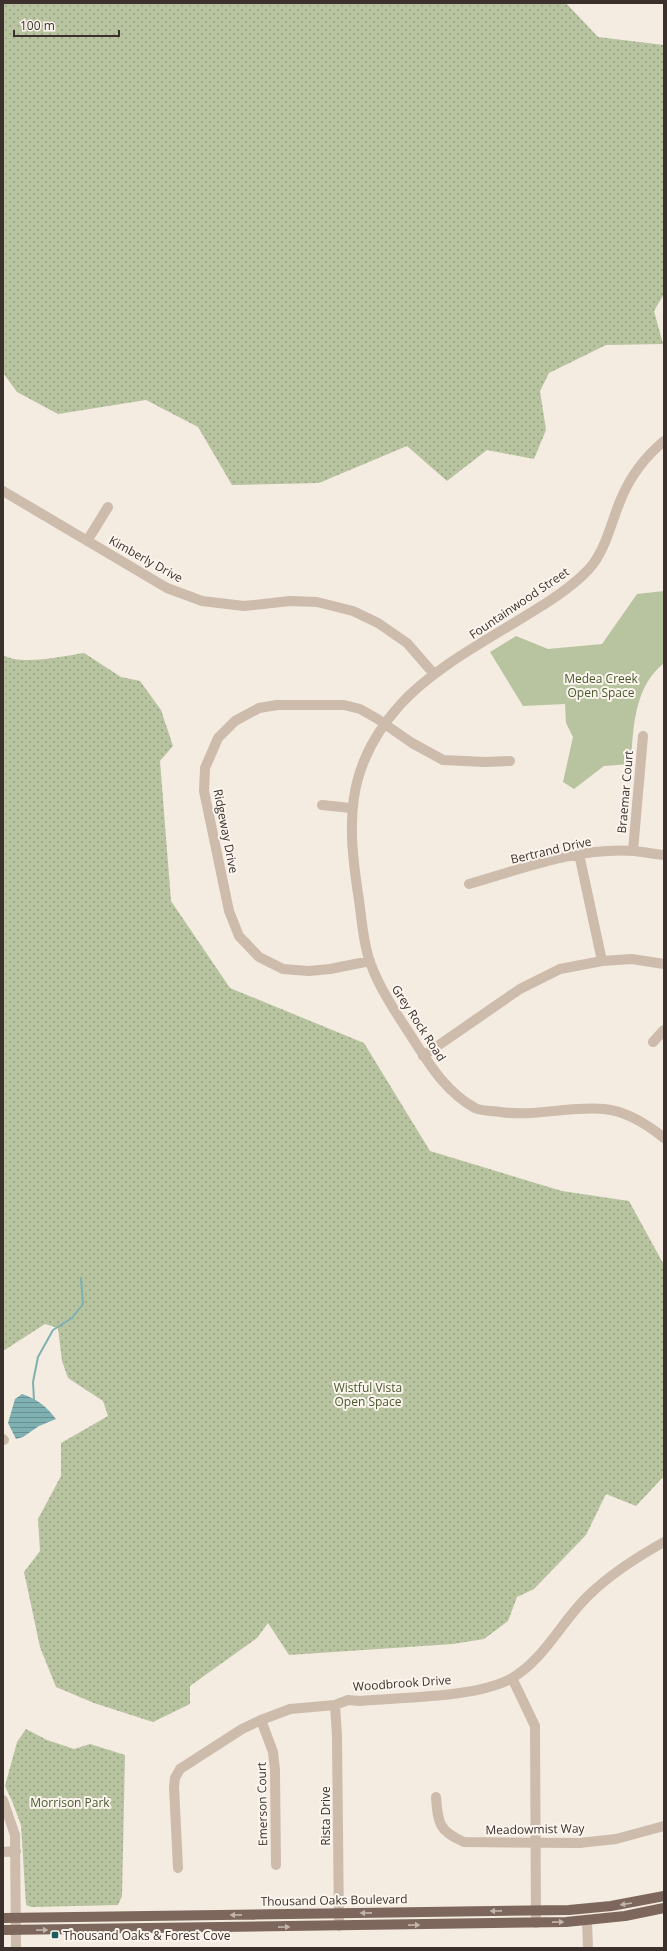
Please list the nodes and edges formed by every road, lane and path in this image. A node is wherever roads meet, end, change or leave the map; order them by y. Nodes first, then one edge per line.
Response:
1 (664, 441) edge
2 (3, 491) edge
3 (108, 507) dead end
4 (87, 541) junction
5 (434, 674) junction
6 (384, 723) junction
7 (643, 736) dead end
8 (510, 761) dead end
9 (322, 805) dead end
10 (351, 808) junction
11 (633, 851) junction
12 (579, 854) junction
13 (664, 855) edge
14 (469, 884) dead end
15 (370, 961) junction
16 (602, 961) junction
17 (664, 964) edge
18 (664, 1030) edge
19 (653, 1042) dead end
20 (423, 1056) junction
21 (664, 1138) edge
22 (664, 1542) edge
23 (512, 1678) junction
24 (335, 1705) junction
25 (261, 1720) junction
26 (436, 1796) dead end
27 (3, 1800) edge
28 (664, 1826) edge
29 (536, 1843) junction
30 (16, 1851) junction
31 (3, 1852) edge
32 (276, 1865) dead end
33 (178, 1868) dead end
34 (664, 1896) edge
35 (664, 1908) edge
36 (536, 1910) junction
37 (339, 1913) junction
38 (3, 1918) edge
39 (16, 1918) junction
40 (587, 1921) junction
41 (536, 1923) junction
42 (339, 1926) junction
43 (3, 1930) edge
44 (16, 1930) junction
45 (16, 1948) edge
46 (588, 1948) edge

1 - 5 street, Fountainwood Street
2 - 4 street, Kimberly Drive
3 - 4 street
4 - 5 street, Kimberly Drive
5 - 6 street, Fountainwood Street
6 - 8 street, Ridgeway Drive
6 - 10 street, Grey Rock Road
6 - 15 street, Ridgeway Drive
7 - 11 street, Braemar Court
9 - 10 street
10 - 15 street, Grey Rock Road
11 - 12 street, Bertrand Drive
11 - 13 street, Bertrand Drive
12 - 14 street, Bertrand Drive
12 - 16 street
15 - 20 street, Grey Rock Road
16 - 17 street
16 - 20 street
18 - 19 street
20 - 21 street, Grey Rock Road
22 - 23 street, Woodbrook Drive
23 - 24 street, Woodbrook Drive
23 - 29 street
24 - 25 street, Woodbrook Drive
24 - 37 street, Rista Drive
25 - 32 street, Emerson Court
25 - 33 street, Woodbrook Drive
26 - 29 street, Meadowmist Way
27 - 30 street
28 - 29 street, Meadowmist Way
29 - 36 street
30 - 31 street
30 - 39 street
34 -> 36 main road, Thousand Oaks Boulevard
35 - 40 main road
36 -> 37 main road, Thousand Oaks Boulevard
36 - 41 street
37 -> 39 main road, Thousand Oaks Boulevard
37 - 42 street, Rista Drive
38 - 39 main road, Thousand Oaks Boulevard
39 - 44 street
41 -> 40 main road
40 - 46 street
42 -> 41 main road
44 -> 42 main road
43 - 44 main road
44 - 45 street

